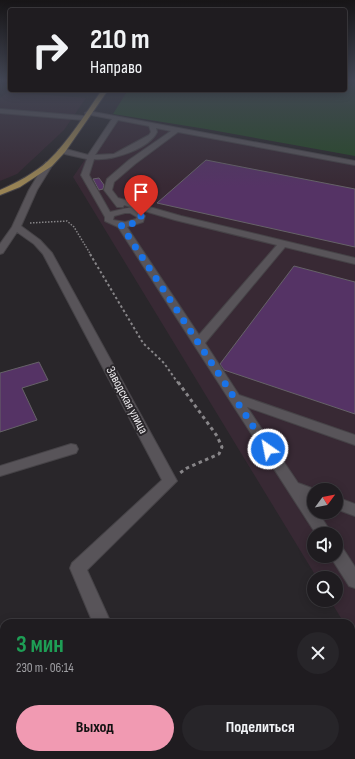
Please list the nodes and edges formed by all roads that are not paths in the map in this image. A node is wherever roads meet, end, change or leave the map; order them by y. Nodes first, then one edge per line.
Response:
1 (76, 115) edge
2 (86, 116) junction
3 (116, 118) junction
4 (152, 124) junction
5 (178, 129) junction
6 (206, 135) junction
7 (165, 138) junction
8 (62, 150) junction
9 (92, 154) junction
10 (355, 163) edge
11 (49, 164) junction
12 (17, 185) junction
13 (33, 190) junction
14 (0, 193) edge
15 (114, 199) junction
16 (125, 210) junction
17 (138, 213) junction
18 (109, 217) junction
19 (178, 218) junction
20 (136, 223) junction
21 (121, 225) junction
22 (17, 226) junction
23 (282, 245) junction
24 (0, 251) edge
25 (355, 261) edge
26 (198, 343) junction
27 (235, 398) junction
28 (355, 440) edge
29 (71, 449) dead end
30 (0, 471) edge
31 (294, 487) junction
32 (307, 492) edge
33 (343, 506) edge
34 (355, 510) edge
35 (320, 527) edge
36 (343, 563) edge
37 (355, 581) edge
38 (100, 619) edge

1 - 2 street
2 - 3 street
2 - 8 main road
3 - 4 street
3 - 9 street
4 - 5 street
4 - 9 street
5 - 6 street
5 - 7 street
6 - 7 street
6 - 10 street
7 - 15 street
8 - 9 street
8 - 11 main road
9 - 18 street
11 - 12 main road
11 - 13 street
12 - 13 street
12 - 14 main road
13 - 22 street
15 - 16 street
15 - 19 street
16 - 17 street
16 - 18 street
17 - 19 street
17 - 20 street
18 - 21 street
19 - 20 street
19 - 23 street
20 - 21 street
21 - 26 street
22 - 24 street
22 - 38 street, Заводская улица
23 - 25 street
23 - 26 street
26 - 27 street
27 - 28 street
27 - 31 street
29 - 30 street
31 - 32 street
31 - 35 street
33 - 34 street
36 - 37 street

